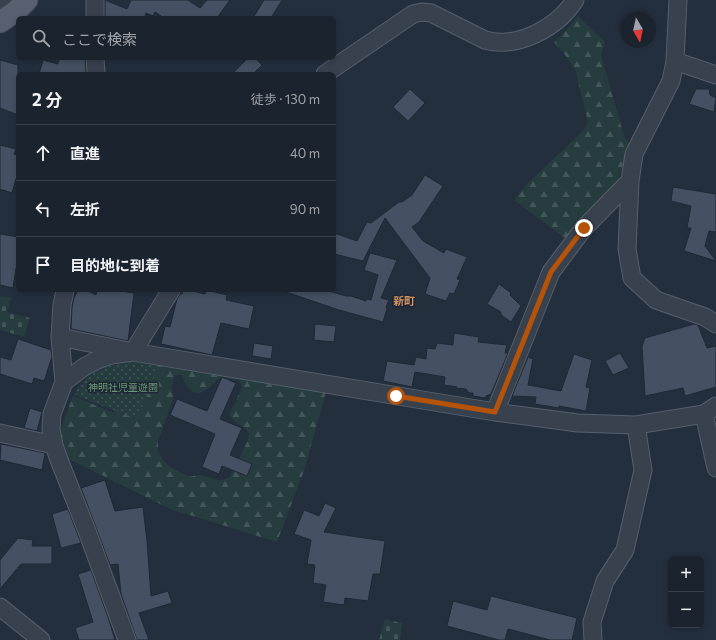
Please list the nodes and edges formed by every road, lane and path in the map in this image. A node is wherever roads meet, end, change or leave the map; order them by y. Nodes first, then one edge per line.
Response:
1 (2, 0) edge
2 (27, 0) edge
3 (96, 0) edge
4 (575, 0) edge
5 (678, 0) edge
6 (0, 6) edge
7 (95, 16) edge
8 (0, 22) edge
9 (95, 60) edge
10 (675, 62) junction
11 (96, 72) edge
12 (328, 72) edge
13 (716, 75) edge
14 (630, 181) junction
15 (65, 292) edge
16 (170, 292) edge
17 (716, 324) edge
18 (60, 337) junction
19 (133, 352) junction
20 (64, 382) junction
21 (710, 410) edge
22 (495, 412) junction
23 (636, 425) junction
24 (0, 433) edge
25 (54, 445) junction
26 (716, 468) edge
27 (0, 607) edge
28 (41, 640) edge
29 (127, 640) edge
30 (594, 640) edge

1 - 6 street
2 - 8 main road
3 - 7 street
4 - 12 street
5 - 10 street
9 - 11 street
10 - 13 street
10 - 14 street
14 - 17 street
14 - 22 street
15 - 18 street
16 - 19 street
18 - 19 street
18 - 20 street
19 - 20 street
19 - 22 street
20 - 25 street
21 - 23 street
21 - 26 street
22 - 23 street
23 - 30 street
24 - 25 street
25 - 29 street
27 - 28 street

